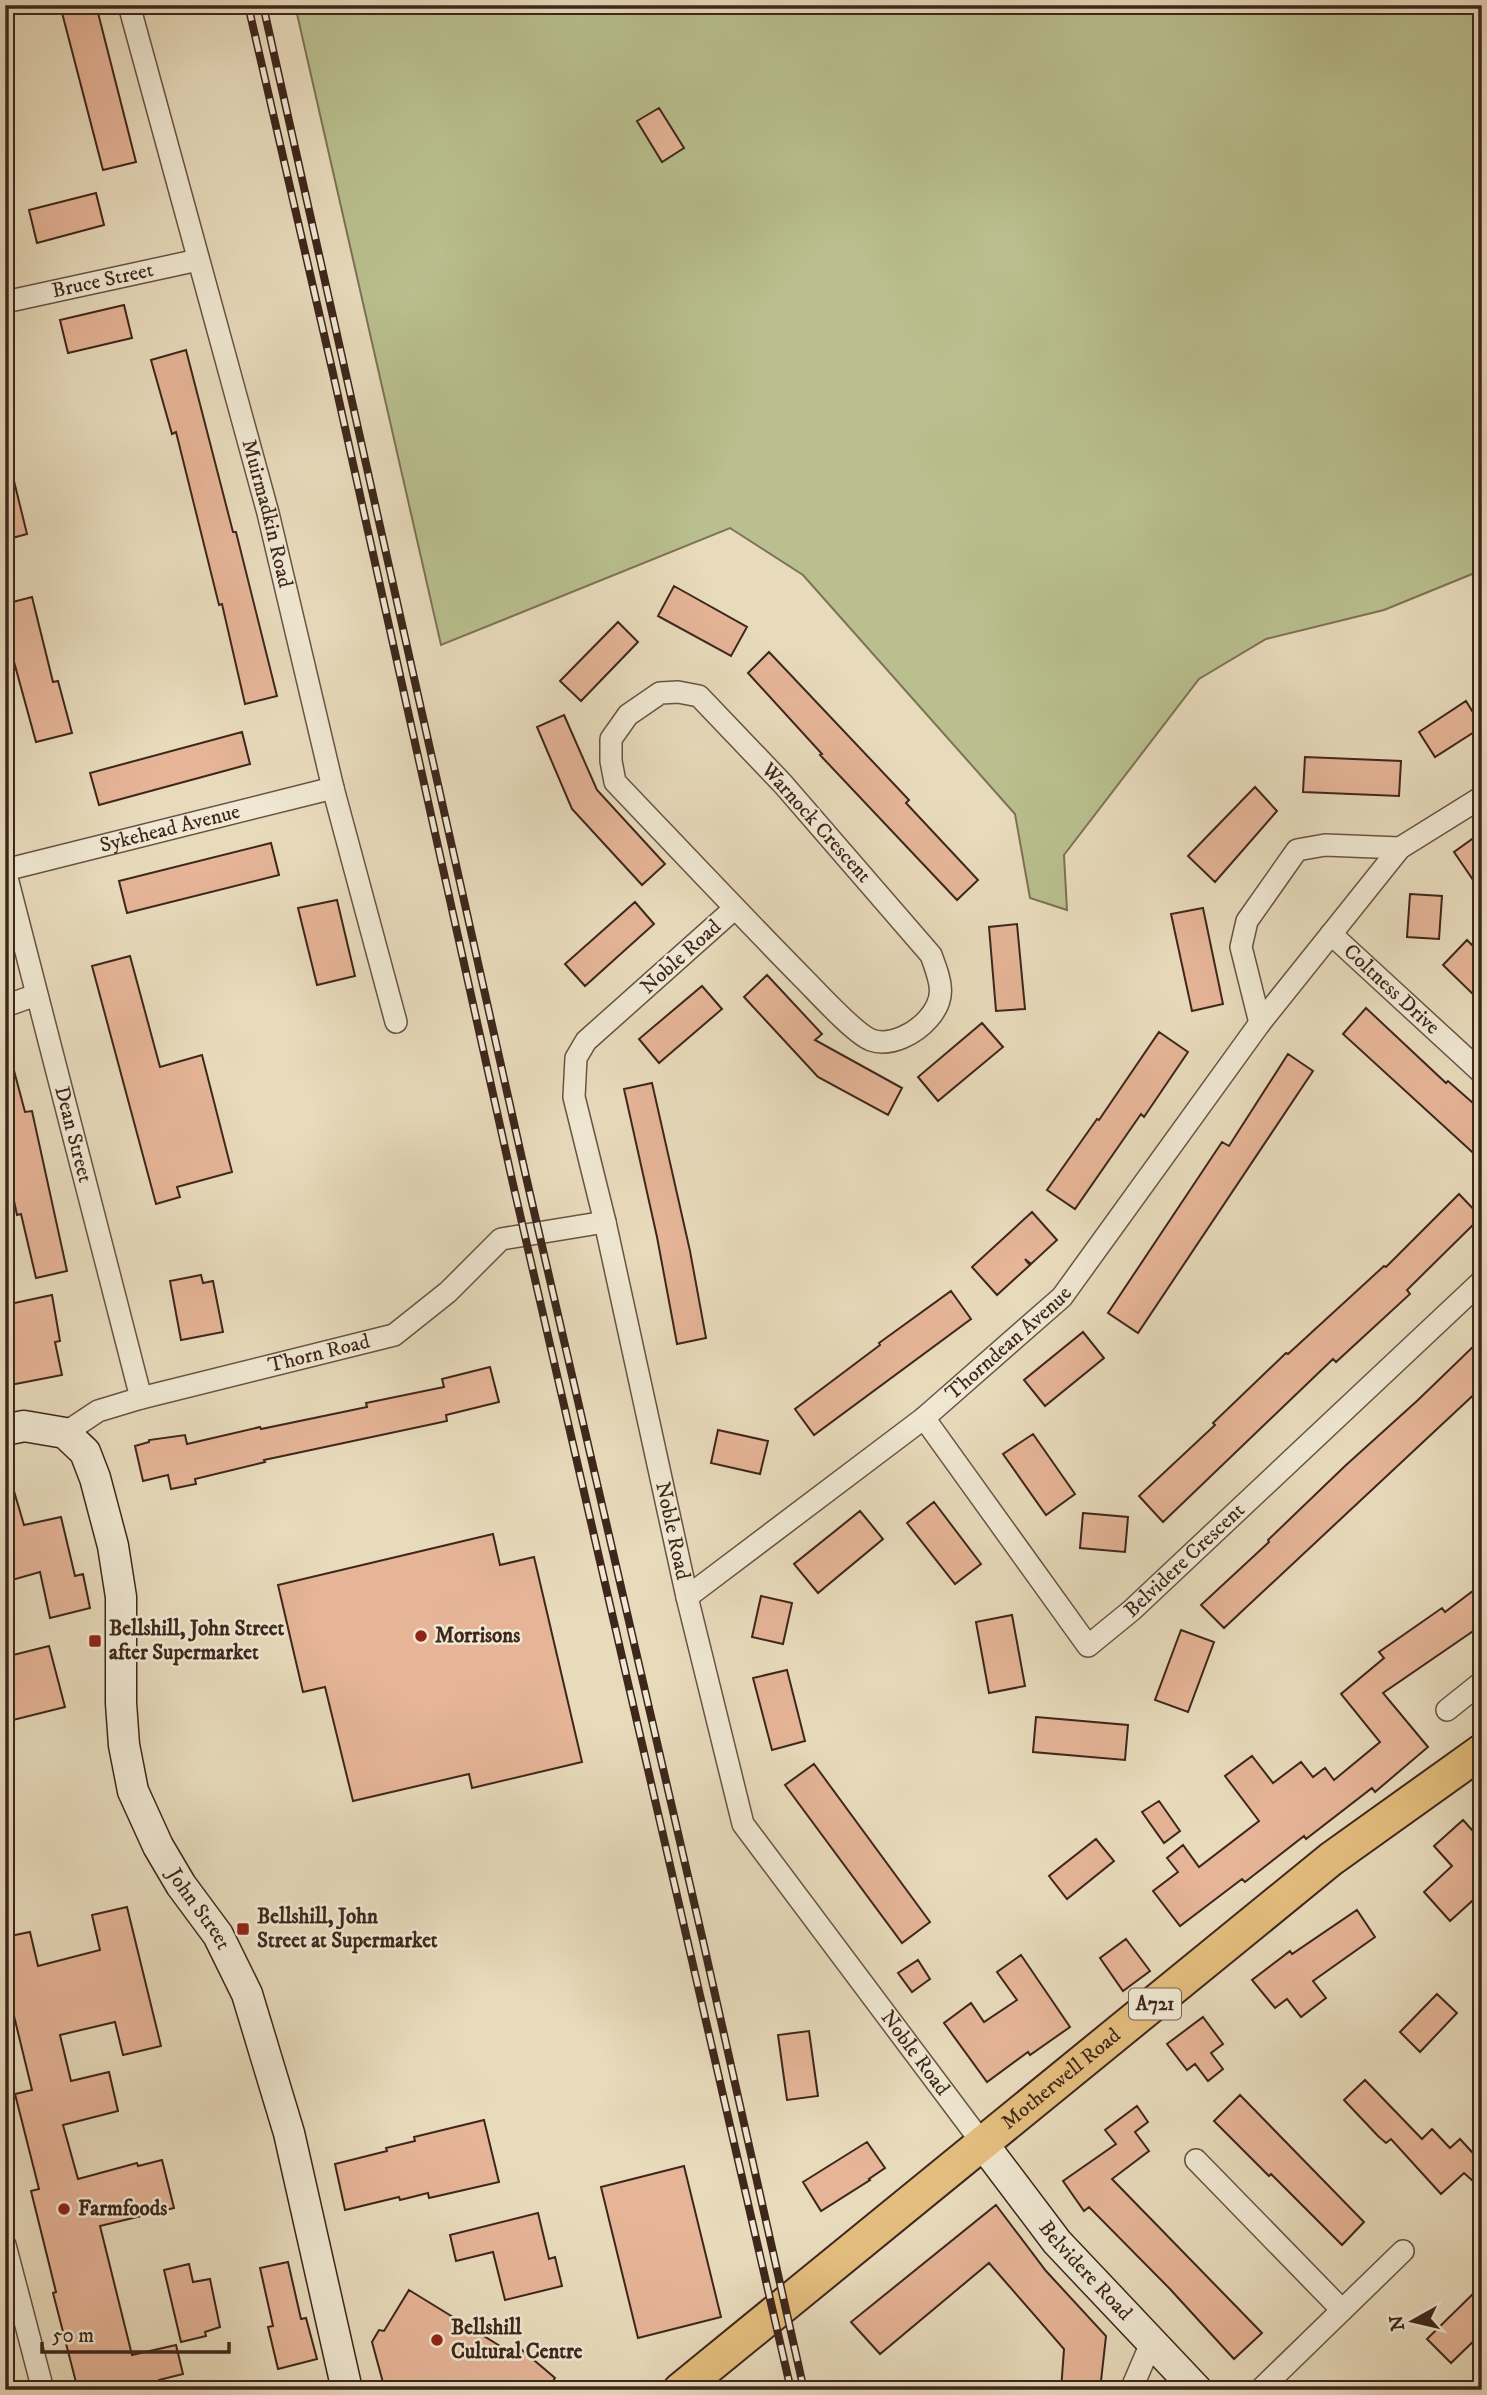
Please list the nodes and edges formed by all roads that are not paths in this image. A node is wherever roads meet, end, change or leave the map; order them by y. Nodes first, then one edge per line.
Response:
1 (129, 5) edge
2 (198, 260) junction
3 (5, 302) edge
4 (333, 788) junction
5 (1482, 797) edge
6 (1400, 848) junction
7 (5, 870) edge
8 (734, 909) junction
9 (1331, 934) junction
10 (36, 995) junction
11 (5, 1006) edge
12 (396, 1022) dead end
13 (1260, 1023) junction
14 (1482, 1073) edge
15 (606, 1222) junction
16 (1482, 1281) edge
17 (141, 1398) junction
18 (924, 1418) junction
19 (5, 1430) edge
20 (65, 1433) junction
21 (687, 1597) junction
22 (1482, 1682) edge
23 (1447, 1710) dead end
24 (1477, 1764) edge
25 (983, 2144) junction
26 (1196, 2160) dead end
27 (5, 2245) edge
28 (1403, 2251) dead end
29 (1342, 2310) junction
30 (1152, 2341) junction
31 (43, 2390) edge
32 (347, 2390) edge
33 (681, 2390) edge
34 (1131, 2390) edge
35 (1197, 2390) edge
36 (1260, 2390) edge

1 - 2 street, Muirmadkin Road
2 - 3 street, Bruce Street
2 - 4 street, Muirmadkin Road
4 - 7 street, Sykehead Avenue
4 - 12 street, Muirmadkin Road
5 - 6 street, Thorndean Avenue
6 - 9 street, Thorndean Avenue
6 - 13 street
7 - 10 street, Dean Street
8 - 8 street, Warnock Crescent
8 - 15 street, Noble Road
9 - 13 street, Thorndean Avenue
9 - 14 street, Coltness Drive
10 - 11 street
10 - 17 street, Dean Street
13 - 18 street, Thorndean Avenue
15 - 17 street, Thorn Road
15 - 21 street, Noble Road
16 - 18 street, Belvidere Crescent
17 - 20 street, Thorn Road
18 - 21 street, Thorndean Avenue
19 - 20 street
20 - 32 street, John Street
21 - 25 street, Noble Road
22 - 23 street
24 - 25 main road, Motherwell Road / A721
25 - 30 street, Belvidere Road
25 - 33 main road, Motherwell Road / A721
26 - 29 street
27 - 31 street
28 - 29 street
29 - 36 street
30 - 34 street
30 - 35 street, Belvidere Road

